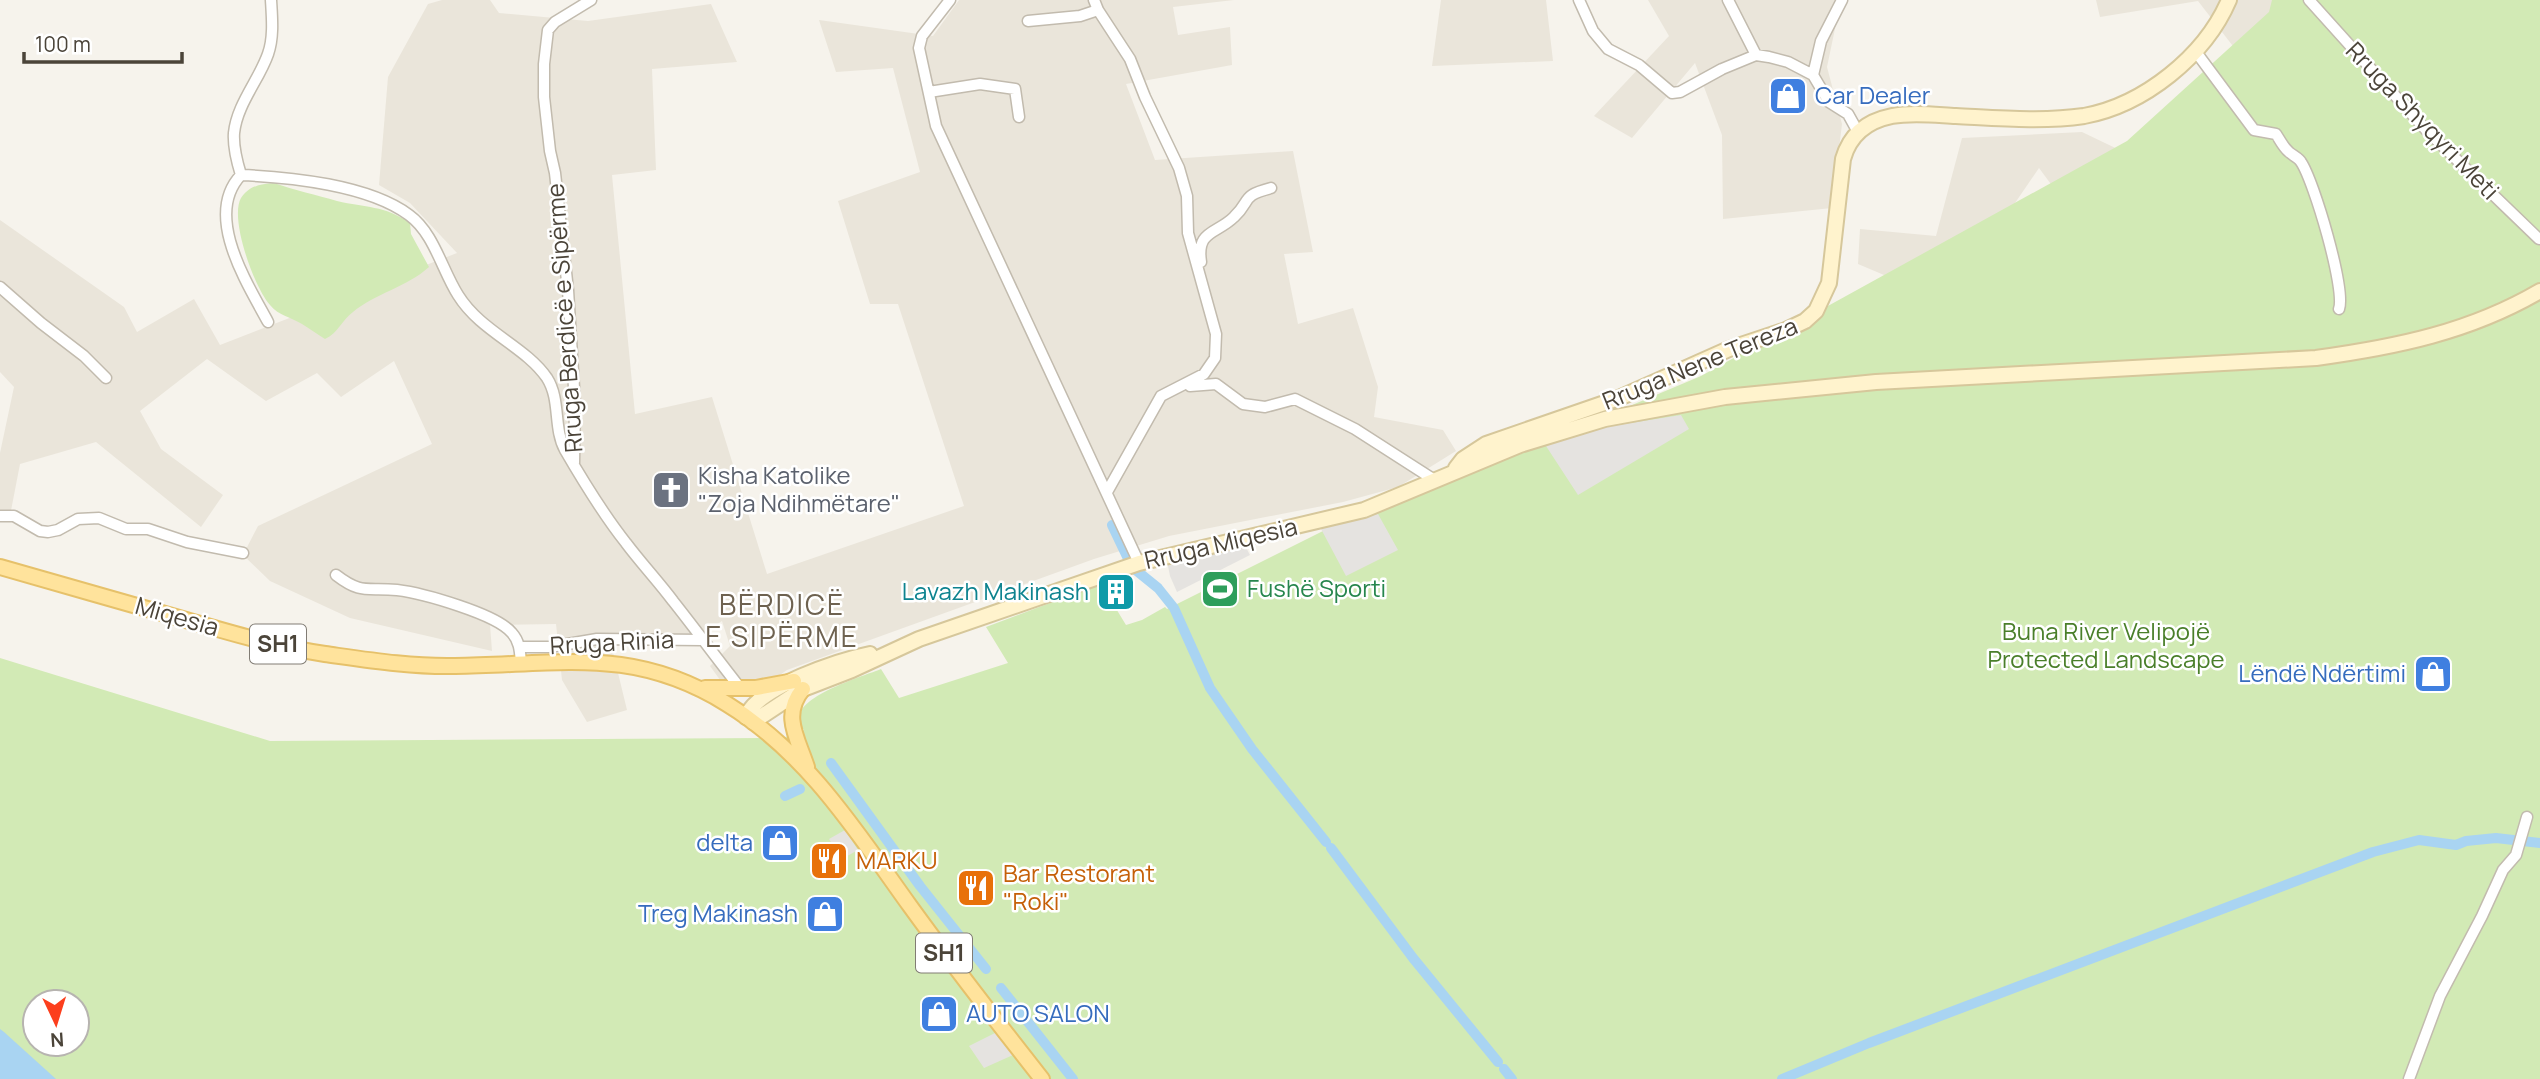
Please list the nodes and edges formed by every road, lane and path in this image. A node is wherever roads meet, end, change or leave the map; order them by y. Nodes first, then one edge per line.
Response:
1 (271, 0) edge
2 (592, 0) edge
3 (950, 0) edge
4 (1579, 0) edge
5 (1728, 0) edge
6 (1842, 0) edge
7 (2229, 0) edge
8 (2309, 0) edge
9 (1096, 5) edge
10 (1028, 21) dead end
11 (2196, 52) junction
12 (1756, 55) junction
13 (1813, 75) junction
14 (929, 93) junction
15 (1019, 117) dead end
16 (1858, 132) junction
17 (241, 176) junction
18 (1271, 188) dead end
19 (2539, 239) edge
20 (1202, 283) junction
21 (0, 287) edge
22 (2540, 291) edge
23 (2339, 309) dead end
24 (268, 322) dead end
25 (106, 378) dead end
26 (1182, 387) junction
27 (574, 464) junction
28 (1451, 474) junction
29 (1436, 481) junction
30 (1107, 492) junction
31 (0, 516) edge
32 (243, 553) dead end
33 (1136, 564) junction
34 (0, 567) edge
35 (336, 575) dead end
36 (703, 640) junction
37 (520, 647) junction
38 (521, 663) junction
39 (691, 685) junction
40 (799, 685) junction
41 (742, 689) junction
42 (749, 719) junction
43 (809, 771) junction
44 (2528, 817) dead end
45 (1042, 1079) edge
46 (2409, 1079) edge

1 - 17 street
2 - 27 street, Rruga Berdicë e Sipërme
3 - 14 street
4 - 12 street
5 - 12 street
6 - 13 street
7 - 11 main road
8 - 19 street, Rruga Shyqyri Meti
9 - 10 street
9 - 20 street
11 - 16 main road
11 - 23 street
12 - 13 street
13 - 16 street
14 - 15 street
14 - 30 street
16 - 28 main road, Rruga Nene Tereza
17 - 24 street
17 - 27 street
18 - 20 street
20 - 26 street
21 - 25 street
22 - 28 main road, Rruga Miqesia
26 - 29 street
26 - 30 street
27 - 36 street, Rruga Berdicë e Sipërme
28 - 29 main road, Rruga Miqesia
29 - 33 main road, Rruga Miqesia
30 - 33 street
31 - 32 street
33 - 40 main road, Rruga Miqesia
34 - 38 main road, Miqesia / SH1
35 - 37 street, Rruga Rinia
36 - 37 street, Rruga Rinia
36 - 41 street, Rruga Berdicë e Sipërme
37 - 38 street, Rruga Rinia
38 - 39 main road, Miqesia / SH1
39 - 41 main road
39 - 42 main road, SH1
40 - 41 main road
40 - 42 main road, Rruga Miqesia
40 - 43 main road
42 - 43 main road, SH1
43 - 45 main road, SH1
44 - 46 street

